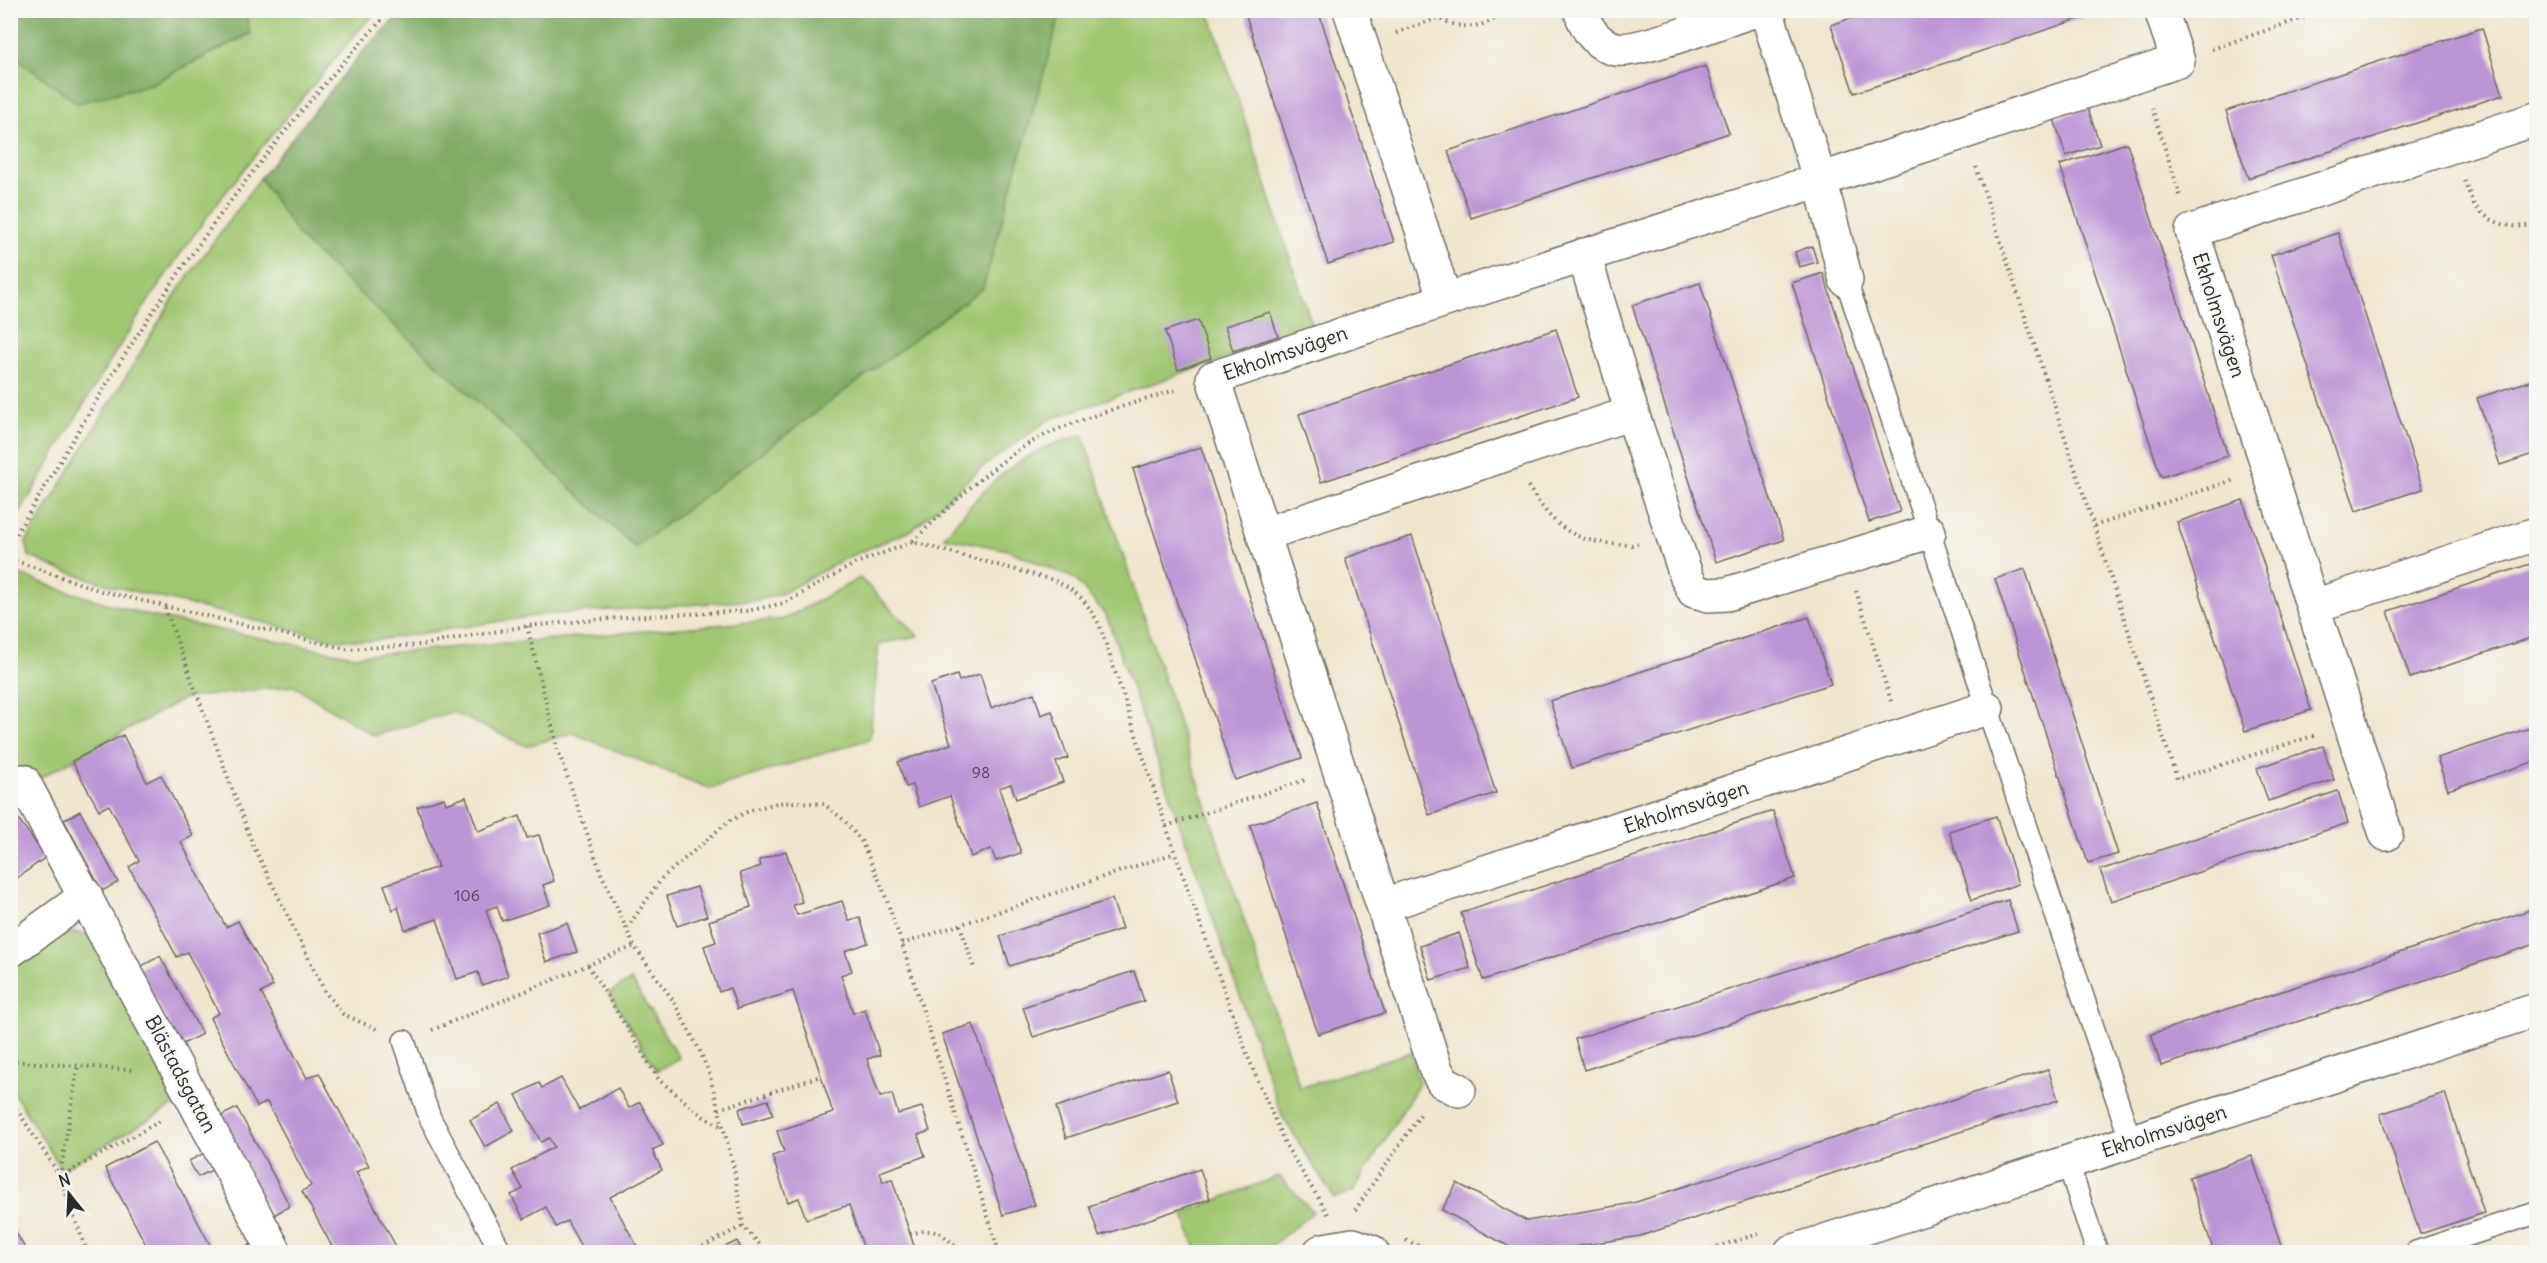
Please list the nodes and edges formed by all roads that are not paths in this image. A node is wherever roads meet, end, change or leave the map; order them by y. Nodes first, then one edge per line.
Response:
1 (1350, 10) edge
2 (1580, 10) edge
3 (1755, 10) edge
4 (1767, 10) edge
5 (2161, 10) edge
6 (2536, 119) edge
7 (1820, 180) junction
8 (1584, 255) junction
9 (1846, 280) joint
10 (1445, 300) junction
11 (1632, 413) junction
12 (1929, 532) junction
13 (1264, 534) junction
14 (2536, 534) edge
15 (2314, 606) junction
16 (1987, 708) junction
17 (23, 781) dead end
18 (2386, 834) dead end
19 (86, 896) junction
20 (1384, 905) junction
21 (10, 951) edge
22 (2536, 1010) edge
23 (404, 1041) road end
24 (1451, 1086) road end
25 (2131, 1142) junction
26 (2068, 1163) junction
27 (2536, 1213) edge
28 (1353, 1240) edge
29 (1781, 1241) edge
30 (275, 1252) edge
31 (501, 1252) edge
32 (1320, 1252) edge
33 (2097, 1252) edge
34 (2416, 1252) edge

1 - 10 street
2 - 3 street
4 - 7 street
5 - 7 street, Ekholmsvägen
6 - 15 street, Ekholmsvägen
7 - 8 street, Ekholmsvägen
7 - 9 street
8 - 10 street, Ekholmsvägen
8 - 11 street
9 - 12 lane
10 - 13 street, Ekholmsvägen
11 - 12 street
11 - 13 street
12 - 16 lane
13 - 20 street, Ekholmsvägen
14 - 15 street
15 - 18 street, Ekholmsvägen
16 - 20 street, Ekholmsvägen
16 - 25 lane
17 - 19 street, Blästadsgatan
19 - 21 street
19 - 30 street, Blästadsgatan
20 - 24 street, Ekholmsvägen
22 - 25 street, Ekholmsvägen
23 - 31 lane
25 - 26 street, Ekholmsvägen
26 - 29 street, Ekholmsvägen
26 - 33 lane
27 - 34 lane
28 - 32 street

